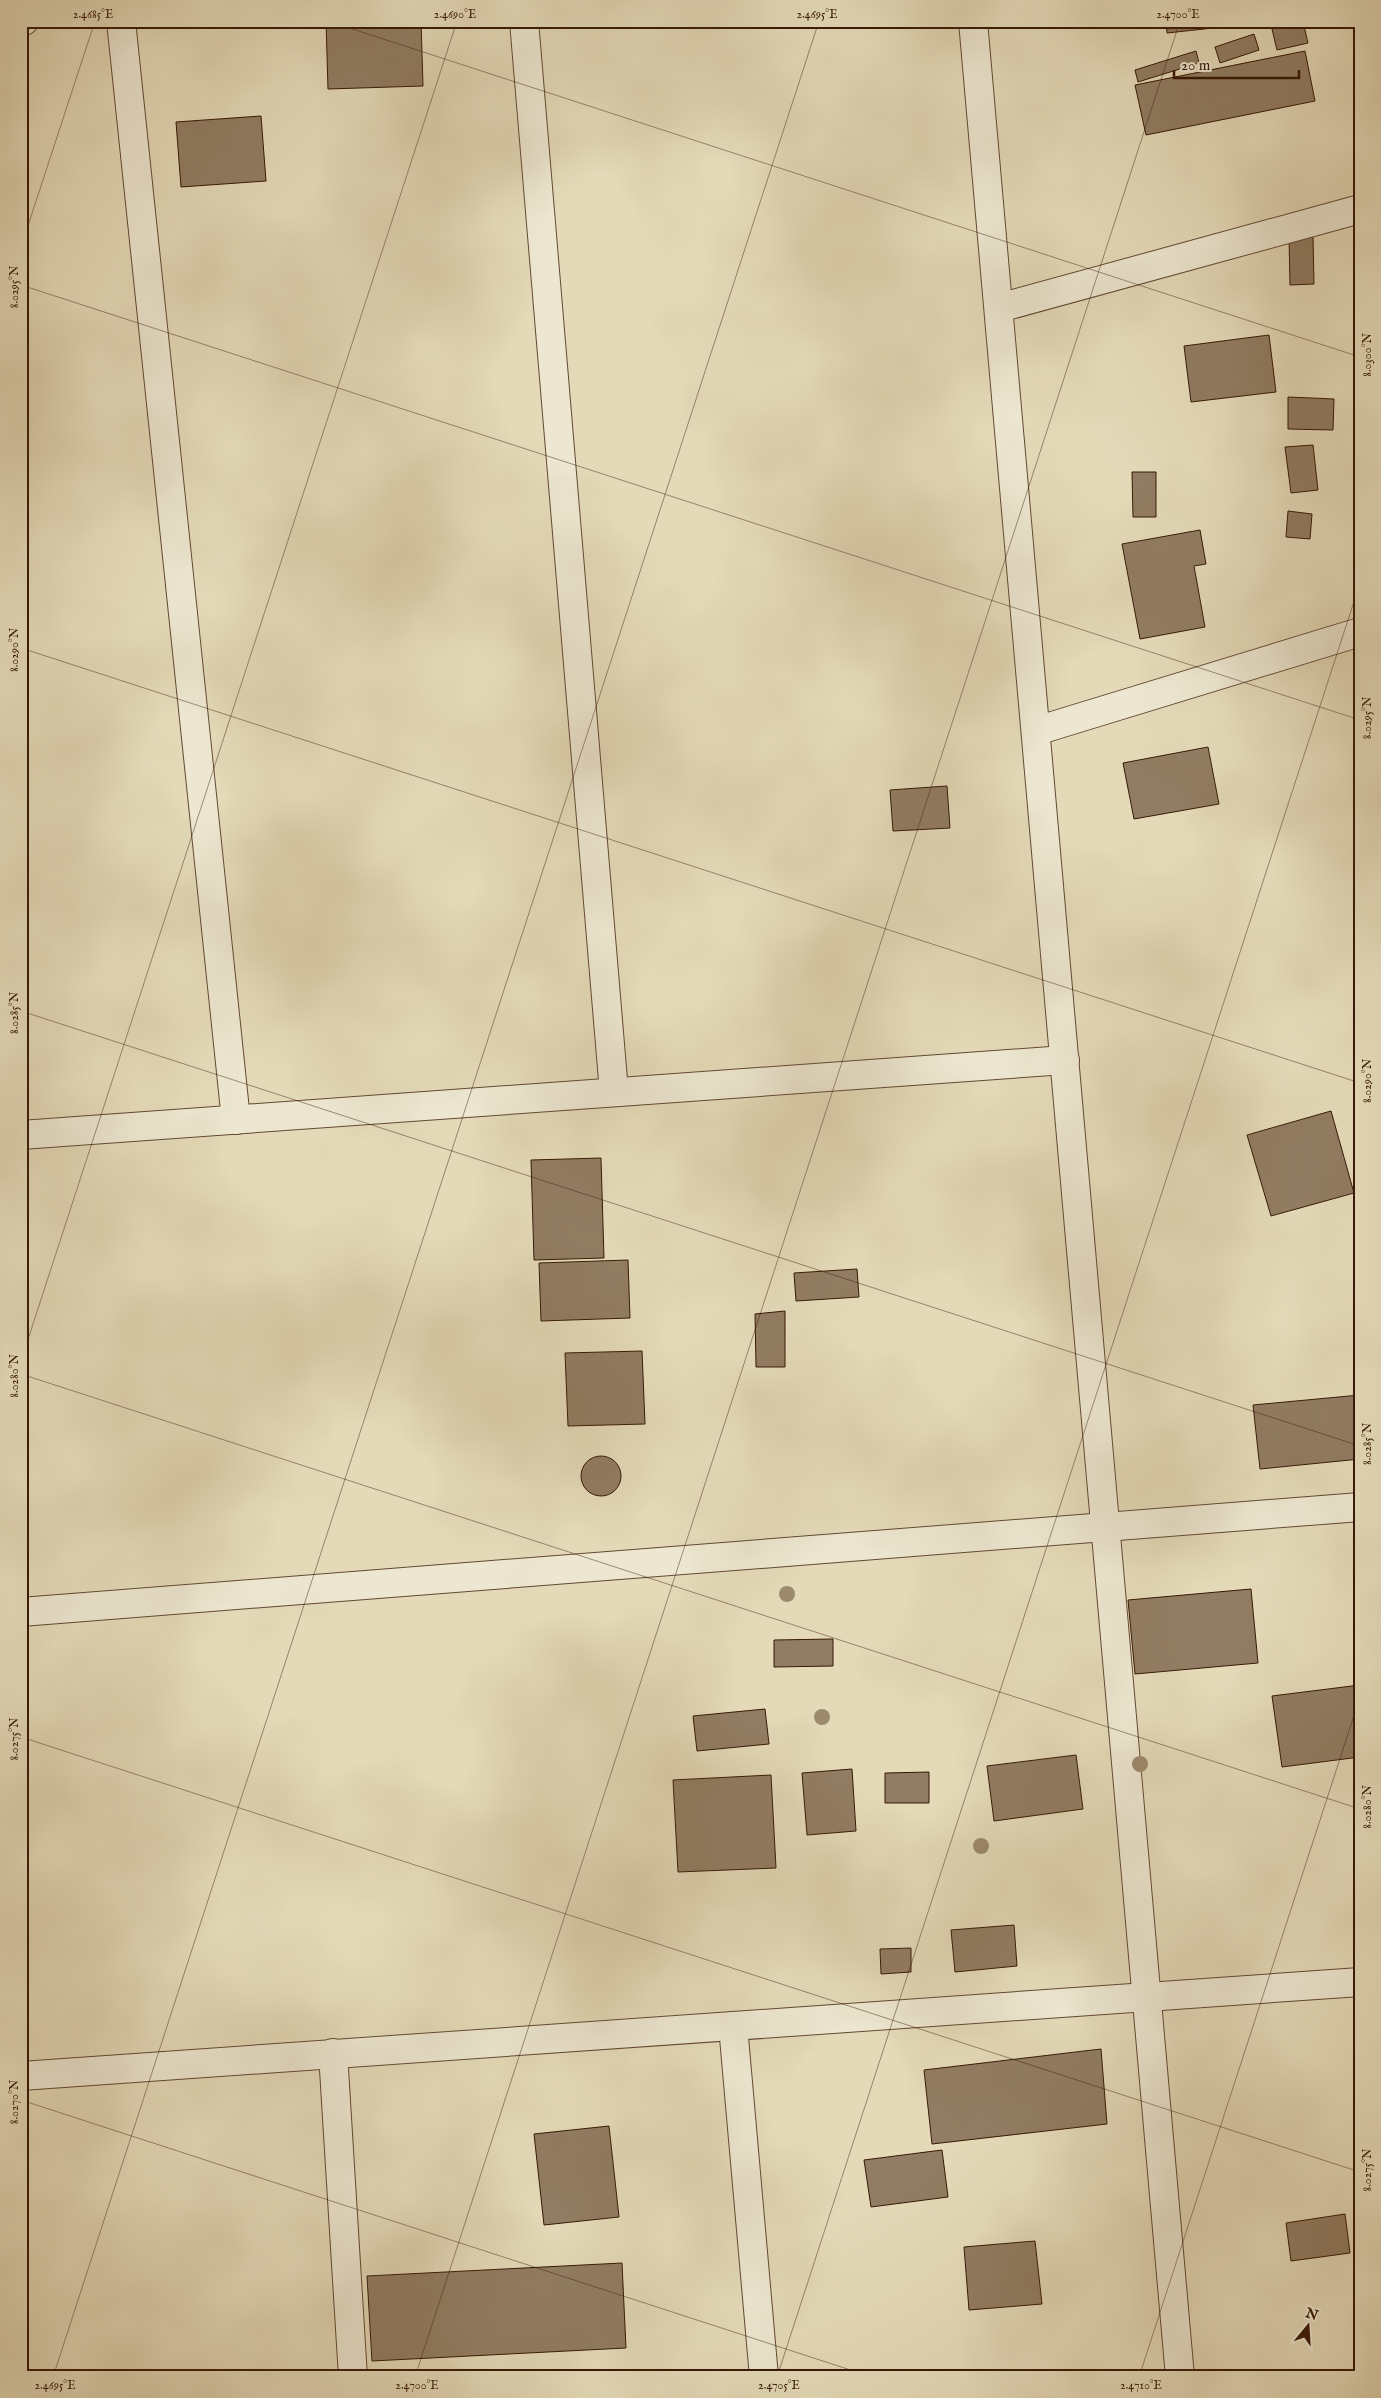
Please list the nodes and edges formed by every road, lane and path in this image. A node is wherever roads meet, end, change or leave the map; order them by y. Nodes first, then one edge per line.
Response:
1 (122, 21) edge
2 (524, 21) edge
3 (973, 21) edge
4 (1360, 209) edge
5 (999, 308) junction
6 (1360, 632) edge
7 (1036, 731) junction
8 (1065, 1060) junction
9 (614, 1092) junction
10 (236, 1120) junction
11 (21, 1135) edge
12 (1360, 1507) edge
13 (1105, 1527) junction
14 (21, 1612) edge
15 (1360, 1982) edge
16 (1146, 1997) junction
17 (733, 2026) junction
18 (333, 2053) junction
19 (21, 2076) edge
20 (353, 2377) edge
21 (764, 2377) edge
22 (1180, 2377) edge

1 - 10 street
2 - 9 street
3 - 5 street
4 - 5 street
5 - 7 street
6 - 7 street
7 - 8 street
8 - 9 street
8 - 13 street
9 - 10 street
10 - 11 street
12 - 13 street
13 - 14 street
13 - 16 street
15 - 16 street
16 - 17 street
16 - 22 street
17 - 18 street
17 - 21 street
18 - 19 street
18 - 20 street

